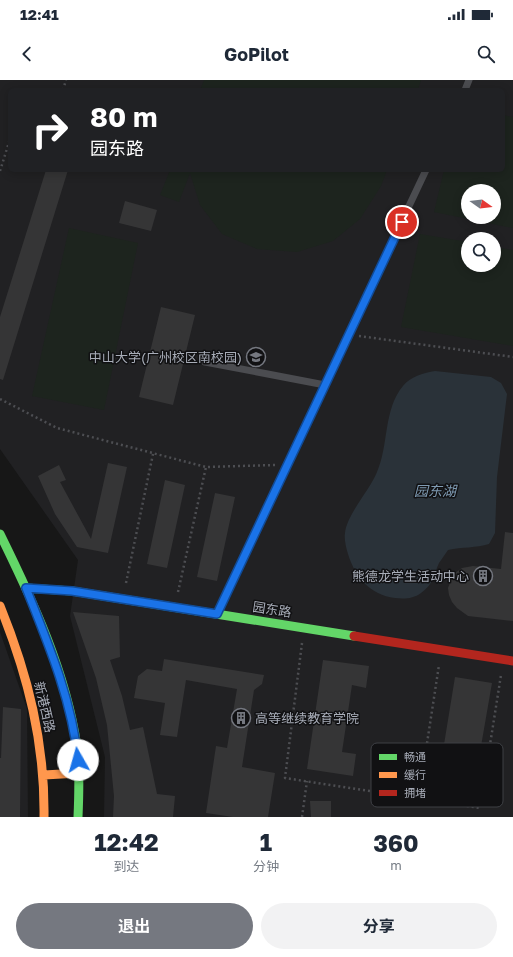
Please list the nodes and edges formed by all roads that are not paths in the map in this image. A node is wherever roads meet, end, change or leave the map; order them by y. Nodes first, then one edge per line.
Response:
1 (425, 172) edge
2 (205, 362) dead end
3 (324, 385) junction
4 (0, 534) edge
5 (26, 588) junction
6 (0, 606) edge
7 (217, 614) junction
8 (513, 661) edge
9 (79, 773) junction
10 (44, 775) junction
11 (44, 817) edge
12 (78, 817) edge

1 - 3 lane
2 - 3 lane
3 - 7 lane
4 - 5 street, 新港西路
5 - 7 street, 园东路
5 - 9 street, 新港西路
6 - 10 street, 新港西路
7 - 8 street, 园东路
9 - 10 street
9 - 12 street, 新港西路
10 - 11 street, 新港西路

